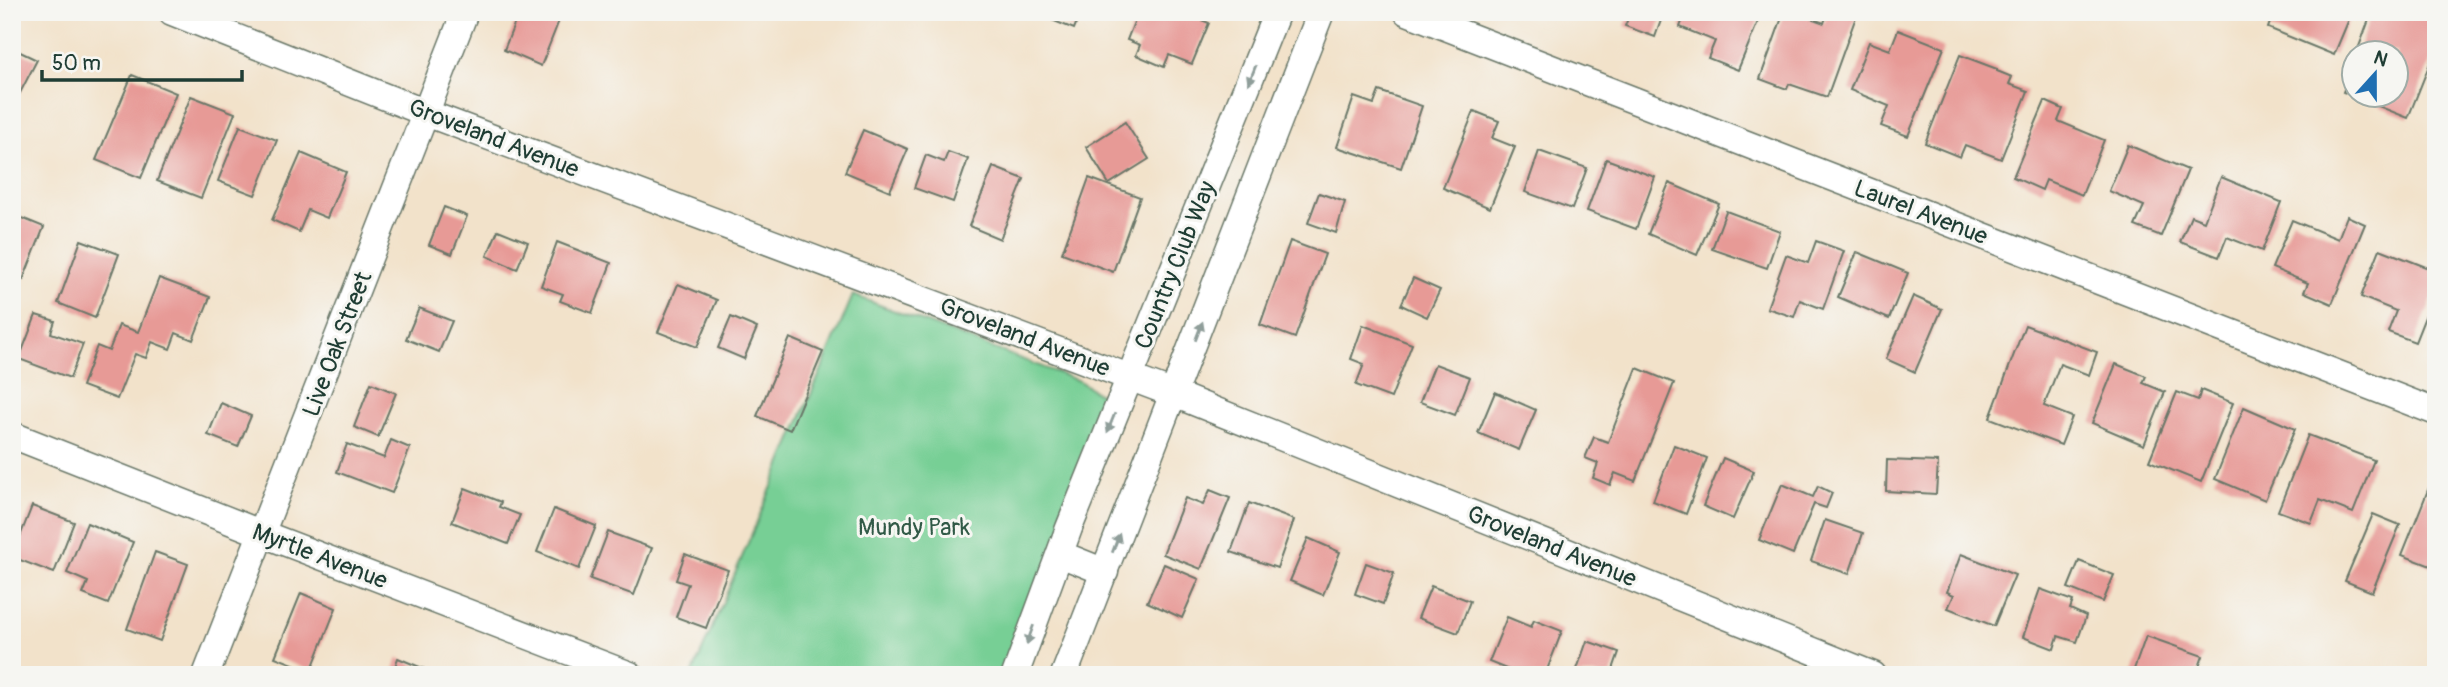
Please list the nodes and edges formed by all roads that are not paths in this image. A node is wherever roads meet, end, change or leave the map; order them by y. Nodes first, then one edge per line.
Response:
1 (172, 12) edge
2 (465, 12) edge
3 (1277, 12) edge
4 (1321, 12) edge
5 (1407, 12) edge
6 (426, 113) junction
7 (1130, 376) junction
8 (1174, 394) junction
9 (2436, 412) edge
10 (12, 435) edge
11 (262, 534) junction
12 (1060, 554) junction
13 (1105, 572) junction
14 (206, 675) edge
15 (630, 675) edge
16 (1015, 675) edge
17 (1064, 675) edge
18 (1873, 675) edge

1 - 6 street, Groveland Avenue
2 - 6 street, Live Oak Street
3 -> 7 street, Country Club Way
8 -> 4 street, Country Club Way
5 - 9 street, Laurel Avenue
6 - 7 street, Groveland Avenue
6 - 11 street, Live Oak Street
7 - 8 street, Groveland Avenue
7 -> 12 street, Country Club Way
13 -> 8 street, Country Club Way
8 - 18 street, Groveland Avenue
10 - 11 street, Myrtle Avenue
11 - 14 street, Live Oak Street
11 - 15 street, Myrtle Avenue
12 - 13 street
12 -> 16 street, Country Club Way
13 - 17 street, Country Club Way

